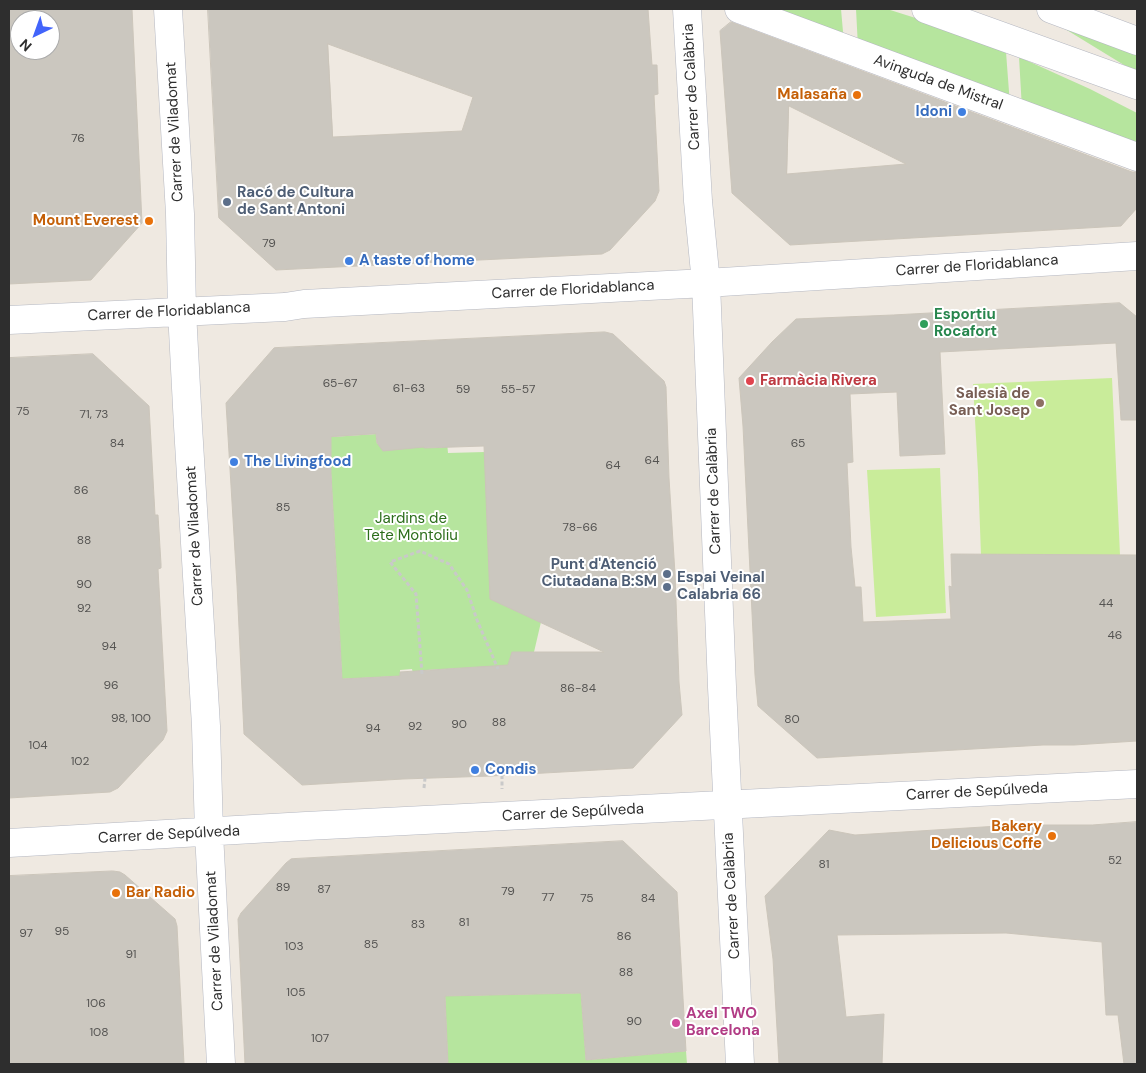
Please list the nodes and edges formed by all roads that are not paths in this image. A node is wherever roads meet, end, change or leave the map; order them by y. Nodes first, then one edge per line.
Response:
1 (168, 9) edge
2 (687, 9) edge
3 (739, 9) edge
4 (926, 9) edge
5 (1051, 9) edge
6 (1137, 40) edge
7 (1137, 85) edge
8 (1137, 157) edge
9 (1137, 256) edge
10 (706, 284) junction
11 (182, 311) junction
12 (9, 320) edge
13 (1137, 784) edge
14 (728, 805) junction
15 (209, 832) junction
16 (9, 843) edge
17 (221, 1064) edge
18 (740, 1064) edge

1 - 11 street, Carrer de Viladomat
2 - 10 street, Carrer de Calàbria
3 - 8 street, Avinguda de Mistral
4 - 7 street
5 - 6 street
9 - 10 street, Carrer de Floridablanca
10 - 11 street, Carrer de Floridablanca
10 - 14 street, Carrer de Calàbria
11 - 12 street, Carrer de Floridablanca
11 - 15 street, Carrer de Viladomat
13 - 14 street, Carrer de Sepúlveda
14 - 15 street, Carrer de Sepúlveda
14 - 18 street, Carrer de Calàbria
15 - 16 street, Carrer de Sepúlveda
15 - 17 street, Carrer de Viladomat

